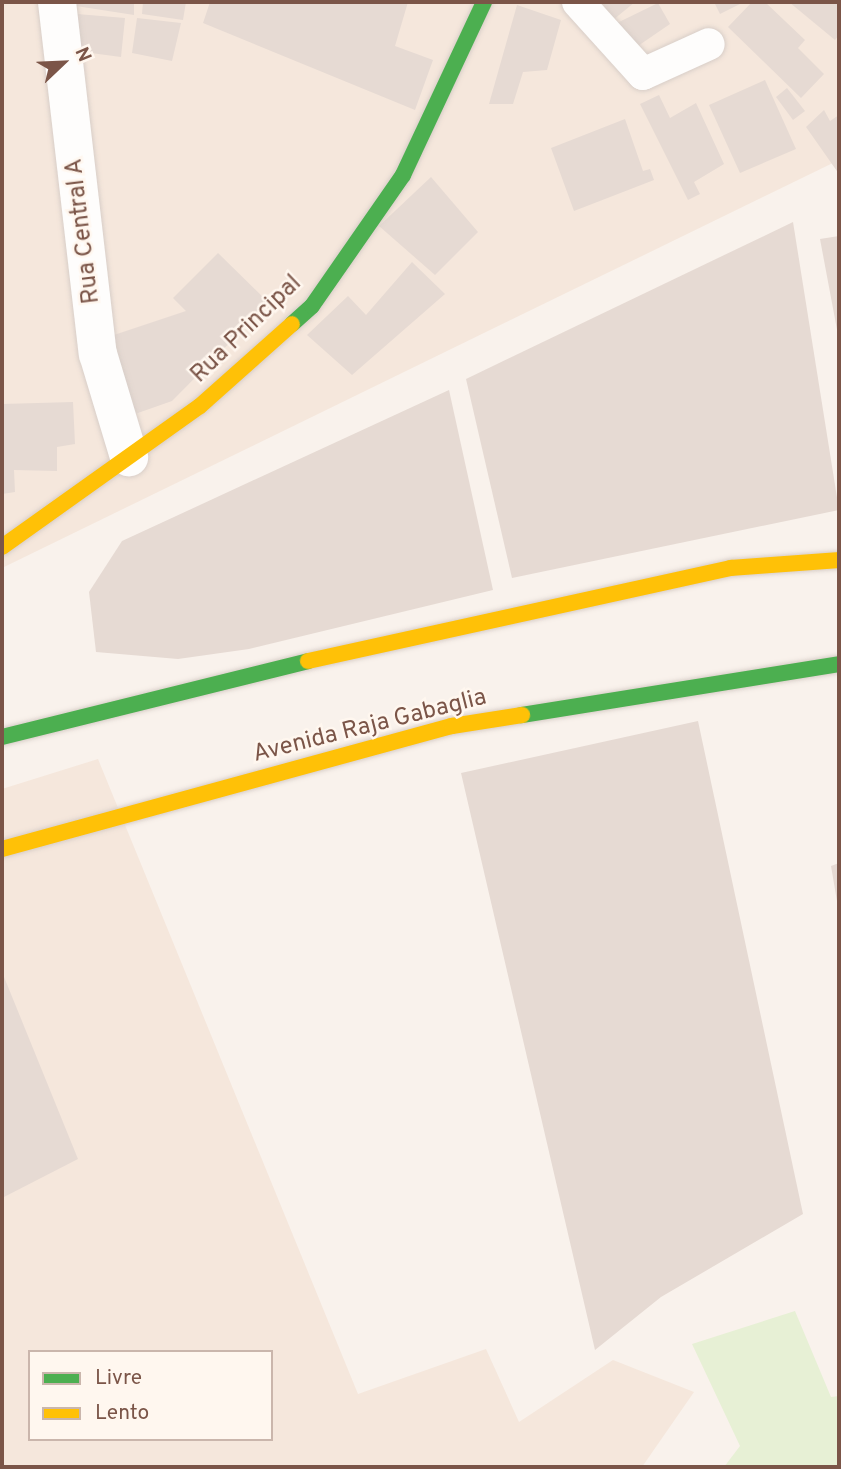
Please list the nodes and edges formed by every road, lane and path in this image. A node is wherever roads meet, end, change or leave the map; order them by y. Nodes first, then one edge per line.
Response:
1 (57, 2) edge
2 (485, 2) edge
3 (578, 2) edge
4 (709, 44) dead end
5 (129, 457) junction
6 (2, 547) edge
7 (839, 560) edge
8 (839, 664) edge
9 (2, 737) edge
10 (2, 849) edge

1 - 5 street, Rua Central A
2 - 5 main road, Rua Principal
3 - 4 lane
5 - 6 main road, Rua Principal
7 - 9 main road
8 - 10 main road, Avenida Raja Gabaglia

